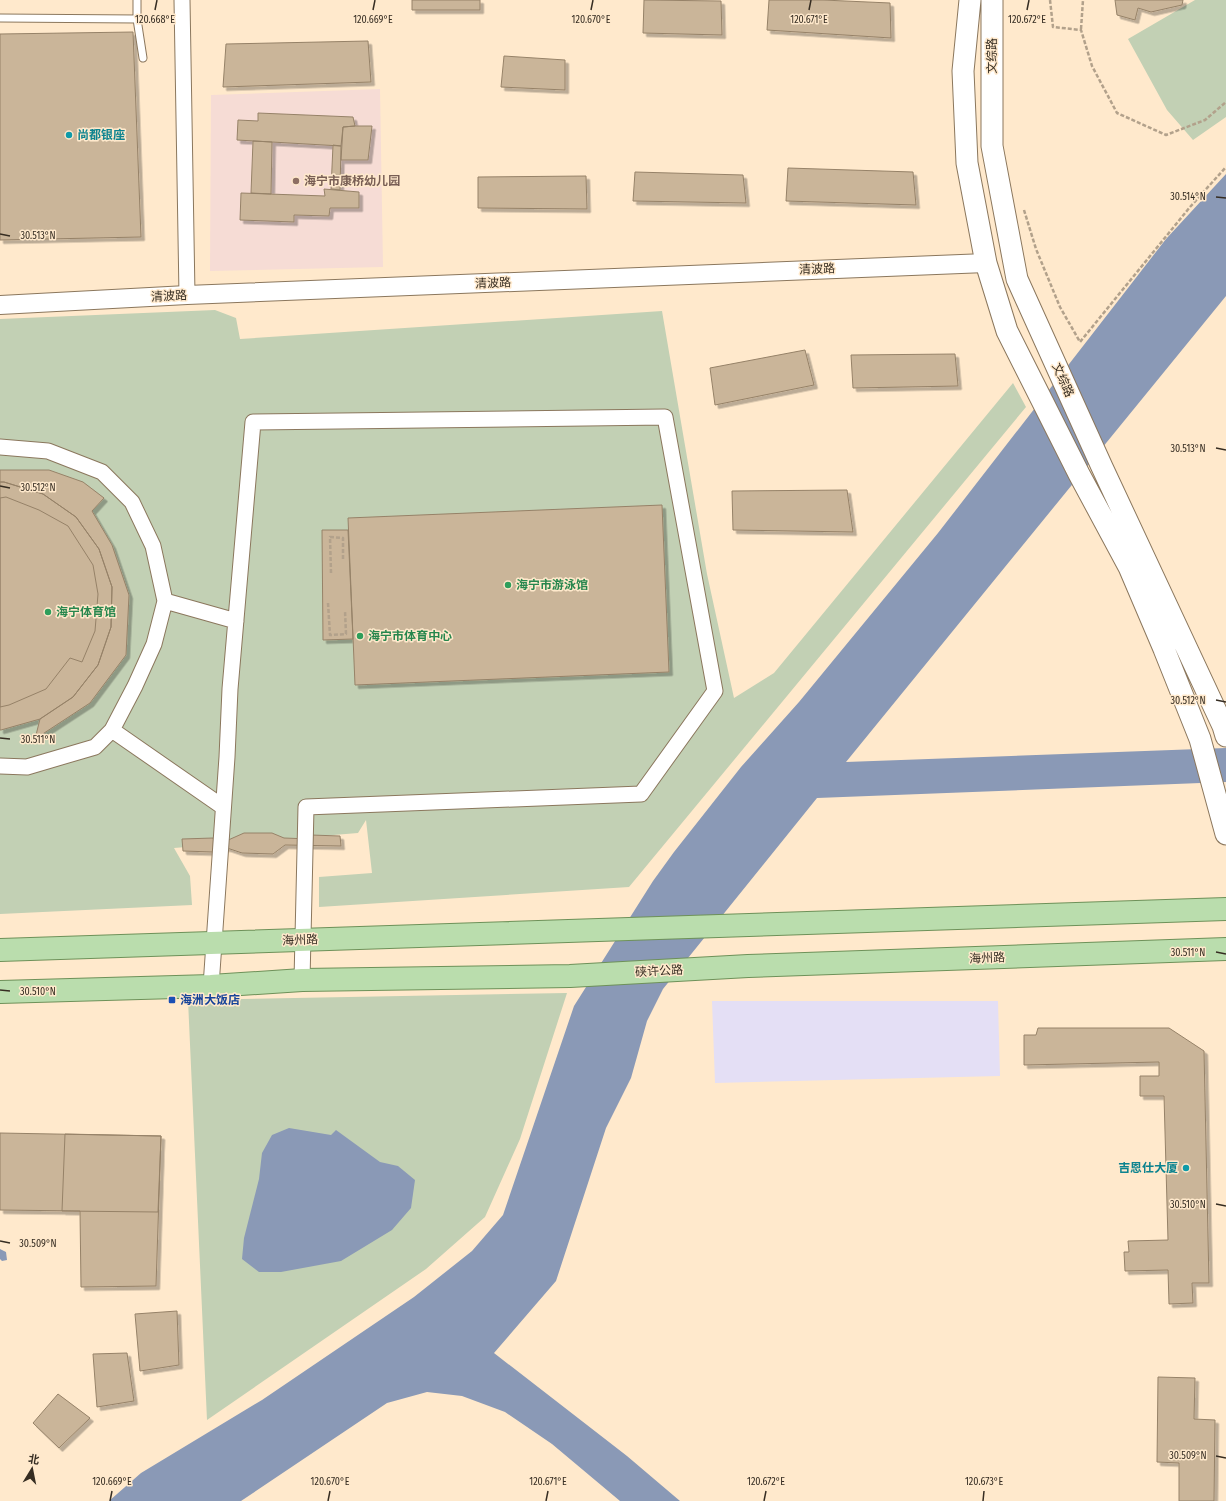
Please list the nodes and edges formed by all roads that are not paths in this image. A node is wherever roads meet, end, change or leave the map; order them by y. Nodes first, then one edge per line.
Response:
1 (136, 0) edge
2 (182, 0) edge
3 (970, 0) edge
4 (992, 0) edge
5 (0, 18) edge
6 (137, 19) junction
7 (143, 58) dead end
8 (986, 262) junction
9 (186, 295) junction
10 (0, 305) edge
11 (0, 447) edge
12 (165, 601) junction
13 (236, 621) junction
14 (112, 730) junction
15 (1226, 736) edge
16 (0, 766) edge
17 (223, 807) junction
18 (1226, 834) edge
19 (1226, 909) edge
20 (303, 940) junction
21 (213, 943) junction
22 (1226, 949) edge
23 (0, 950) edge
24 (748, 966) joint
25 (302, 980) junction
26 (211, 986) junction
27 (0, 992) edge

1 - 6 lane
2 - 9 street
3 - 8 main road
4 - 15 main road, 文综路
5 - 6 lane
6 - 7 lane
8 - 9 street, 清波路
8 - 18 main road
9 - 10 street, 清波路
11 - 12 street
12 - 13 street
12 - 14 street
13 - 17 street
13 - 20 street
14 - 16 street
14 - 17 street
17 - 21 street
19 - 20 main road, 海州路
20 - 21 main road, 海州路
20 - 25 street
21 - 23 main road, 海州路
21 - 26 street
22 - 24 main road, 海州路
24 - 25 main road, 硖许公路
25 - 26 main road
26 - 27 main road

